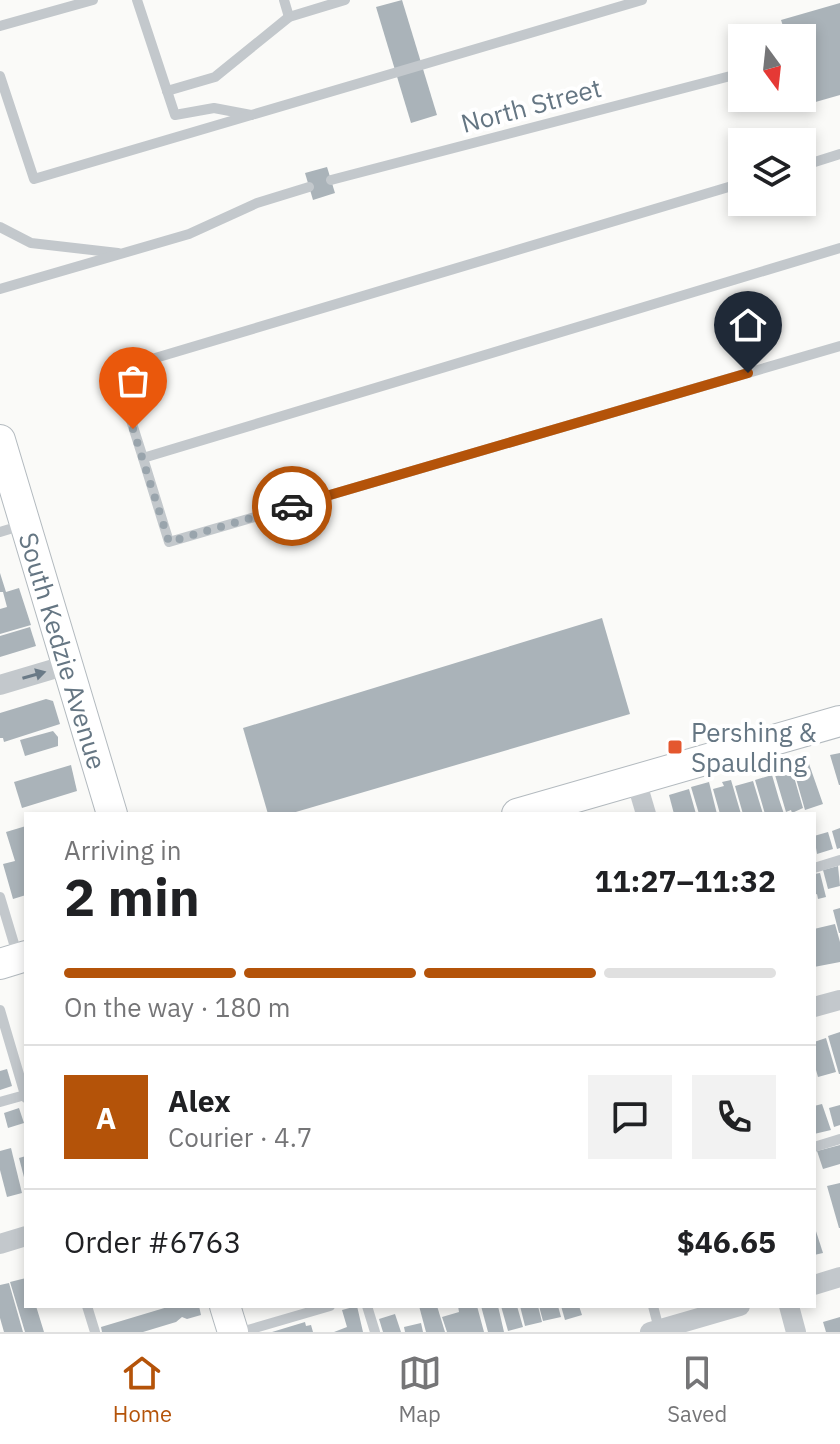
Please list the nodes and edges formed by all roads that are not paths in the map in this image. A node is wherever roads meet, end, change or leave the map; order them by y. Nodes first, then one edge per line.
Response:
1 (93, 0) edge
2 (137, 0) edge
3 (284, 0) edge
4 (345, 0) edge
5 (642, 0) edge
6 (289, 17) junction
7 (0, 26) edge
8 (0, 76) edge
9 (728, 77) edge
10 (167, 91) junction
11 (254, 115) junction
12 (840, 154) edge
13 (816, 162) edge
14 (331, 180) dead end
15 (309, 187) dead end
16 (728, 187) edge
17 (0, 227) edge
18 (840, 248) edge
19 (124, 253) junction
20 (0, 289) edge
21 (840, 346) edge
22 (2, 453) edge
23 (143, 458) junction
24 (13, 528) edge
25 (67, 665) junction
26 (0, 685) edge
27 (840, 721) edge
28 (636, 780) junction
29 (111, 812) edge
30 (524, 812) edge
31 (645, 812) edge
32 (840, 860) edge
33 (816, 867) edge
34 (0, 897) edge
35 (15, 959) edge
36 (840, 1000) edge
37 (816, 1006) edge
38 (0, 1010) edge
39 (24, 1089) edge
40 (24, 1096) edge
41 (0, 1102) edge
42 (840, 1139) edge
43 (816, 1146) edge
44 (24, 1237) edge
45 (0, 1244) edge
46 (840, 1277) edge
47 (816, 1284) edge
48 (88, 1308) edge
49 (226, 1308) edge
50 (323, 1308) edge
51 (368, 1308) edge
52 (653, 1308) edge
53 (736, 1308) edge
54 (790, 1308) edge
55 (655, 1331) edge
56 (95, 1332) edge
57 (233, 1332) edge
58 (241, 1332) edge
59 (375, 1332) edge
60 (796, 1332) edge

1 - 7 lane
2 - 10 lane
3 - 6 lane
4 - 6 lane
5 - 11 lane
6 - 10 lane
8 - 11 lane
9 - 14 lane, North Street
10 - 11 lane
12 - 13 lane
15 - 19 lane
16 - 23 lane
17 - 19 lane
18 - 23 lane
19 - 20 lane
21 - 23 lane
22 - 24 main road, South Kedzie Avenue
24 - 25 main road, South Kedzie Avenue
26 -> 25 street
25 - 29 main road, South Kedzie Avenue
27 - 28 main road
28 - 30 main road
28 - 31 street
32 - 33 lane
34 - 35 lane
36 - 37 street
38 - 39 lane
40 - 41 lane
42 - 43 lane
44 - 45 street
46 - 47 street
48 - 56 lane
49 - 57 main road
50 - 58 lane
51 - 59 lane
52 - 55 lane
53 - 55 street
54 - 60 street

